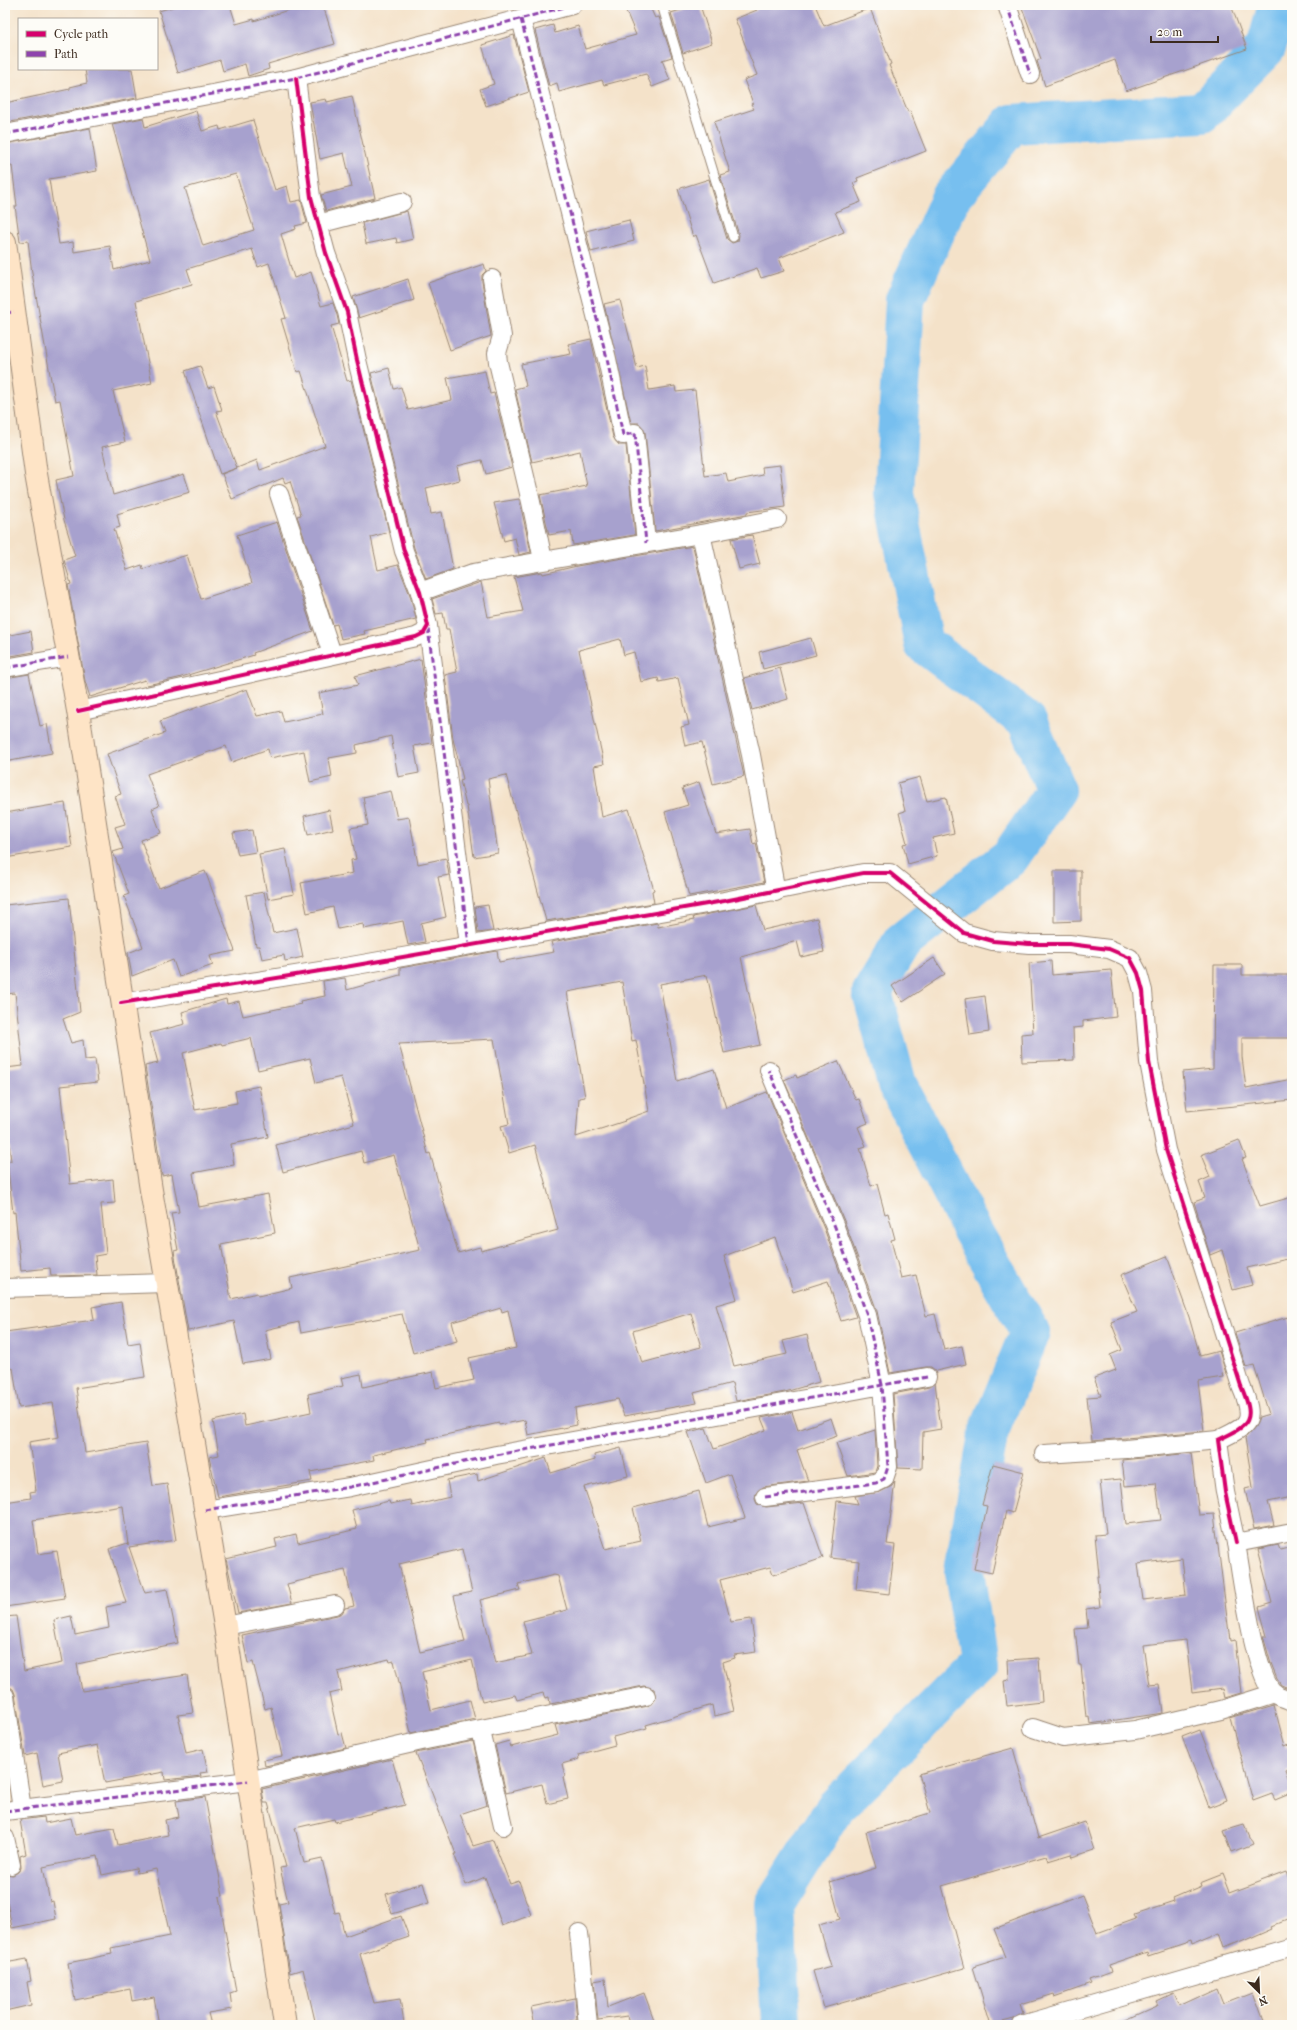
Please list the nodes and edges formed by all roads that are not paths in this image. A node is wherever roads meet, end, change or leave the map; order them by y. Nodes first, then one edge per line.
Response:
1 (572, 5) edge
2 (662, 5) edge
3 (1007, 5) edge
4 (521, 19) junction
5 (1030, 74) dead end
6 (296, 78) junction
7 (5, 134) edge
8 (402, 202) dead end
9 (318, 224) junction
10 (733, 237) dead end
11 (5, 242) edge
12 (492, 279) dead end
13 (10, 312) edge
14 (279, 494) dead end
15 (777, 519) dead end
16 (701, 534) junction
17 (646, 543) junction
18 (543, 560) junction
19 (420, 592) junction
20 (428, 626) junction
21 (332, 654) junction
22 (68, 657) junction
23 (5, 668) edge
24 (78, 711) junction
25 (776, 892) junction
26 (469, 945) junction
27 (122, 1003) junction
28 (769, 1070) dead end
29 (166, 1283) junction
30 (5, 1288) edge
31 (927, 1377) dead end
32 (882, 1385) junction
33 (1218, 1440) junction
34 (1044, 1454) dead end
35 (765, 1497) dead end
36 (205, 1510) junction
37 (1292, 1532) edge
38 (1236, 1543) junction
39 (335, 1606) dead end
40 (225, 1626) junction
41 (1275, 1694) junction
42 (5, 1696) edge
43 (646, 1696) dead end
44 (1292, 1701) edge
45 (1033, 1728) dead end
46 (481, 1731) junction
47 (248, 1781) junction
48 (14, 1810) edge
49 (503, 1826) dead end
50 (5, 1838) edge
51 (11, 1865) dead end
52 (579, 1933) dead end
53 (1292, 1947) edge
54 (285, 2025) edge
55 (588, 2025) edge
56 (1022, 2025) edge

1 - 4 street
2 - 10 lane
3 - 5 street
4 - 6 street
4 - 17 street
6 - 7 street
6 - 9 street
8 - 9 street
9 - 19 street
11 - 13 main road
12 - 18 street
13 - 22 main road
14 - 21 street
15 - 16 street
16 - 17 street
16 - 25 street
17 - 18 street
18 - 19 street
19 - 20 street
20 - 21 street
20 - 26 street
21 - 24 street
22 - 23 street
22 - 24 main road
24 - 27 main road
25 - 26 street
25 - 33 street
26 - 27 street
27 - 29 main road
28 - 32 street
29 - 30 street
29 - 36 main road
31 - 32 street
32 - 35 street
32 - 36 street
33 - 34 street
33 - 38 street
36 - 40 main road
37 - 38 street
38 - 41 street
39 - 40 street
40 - 47 main road
41 - 44 street
41 - 45 street
42 - 48 street
43 - 46 street
46 - 47 street
46 - 49 street
47 - 48 street
47 - 54 main road
50 - 51 street
52 - 55 street
53 - 56 street

